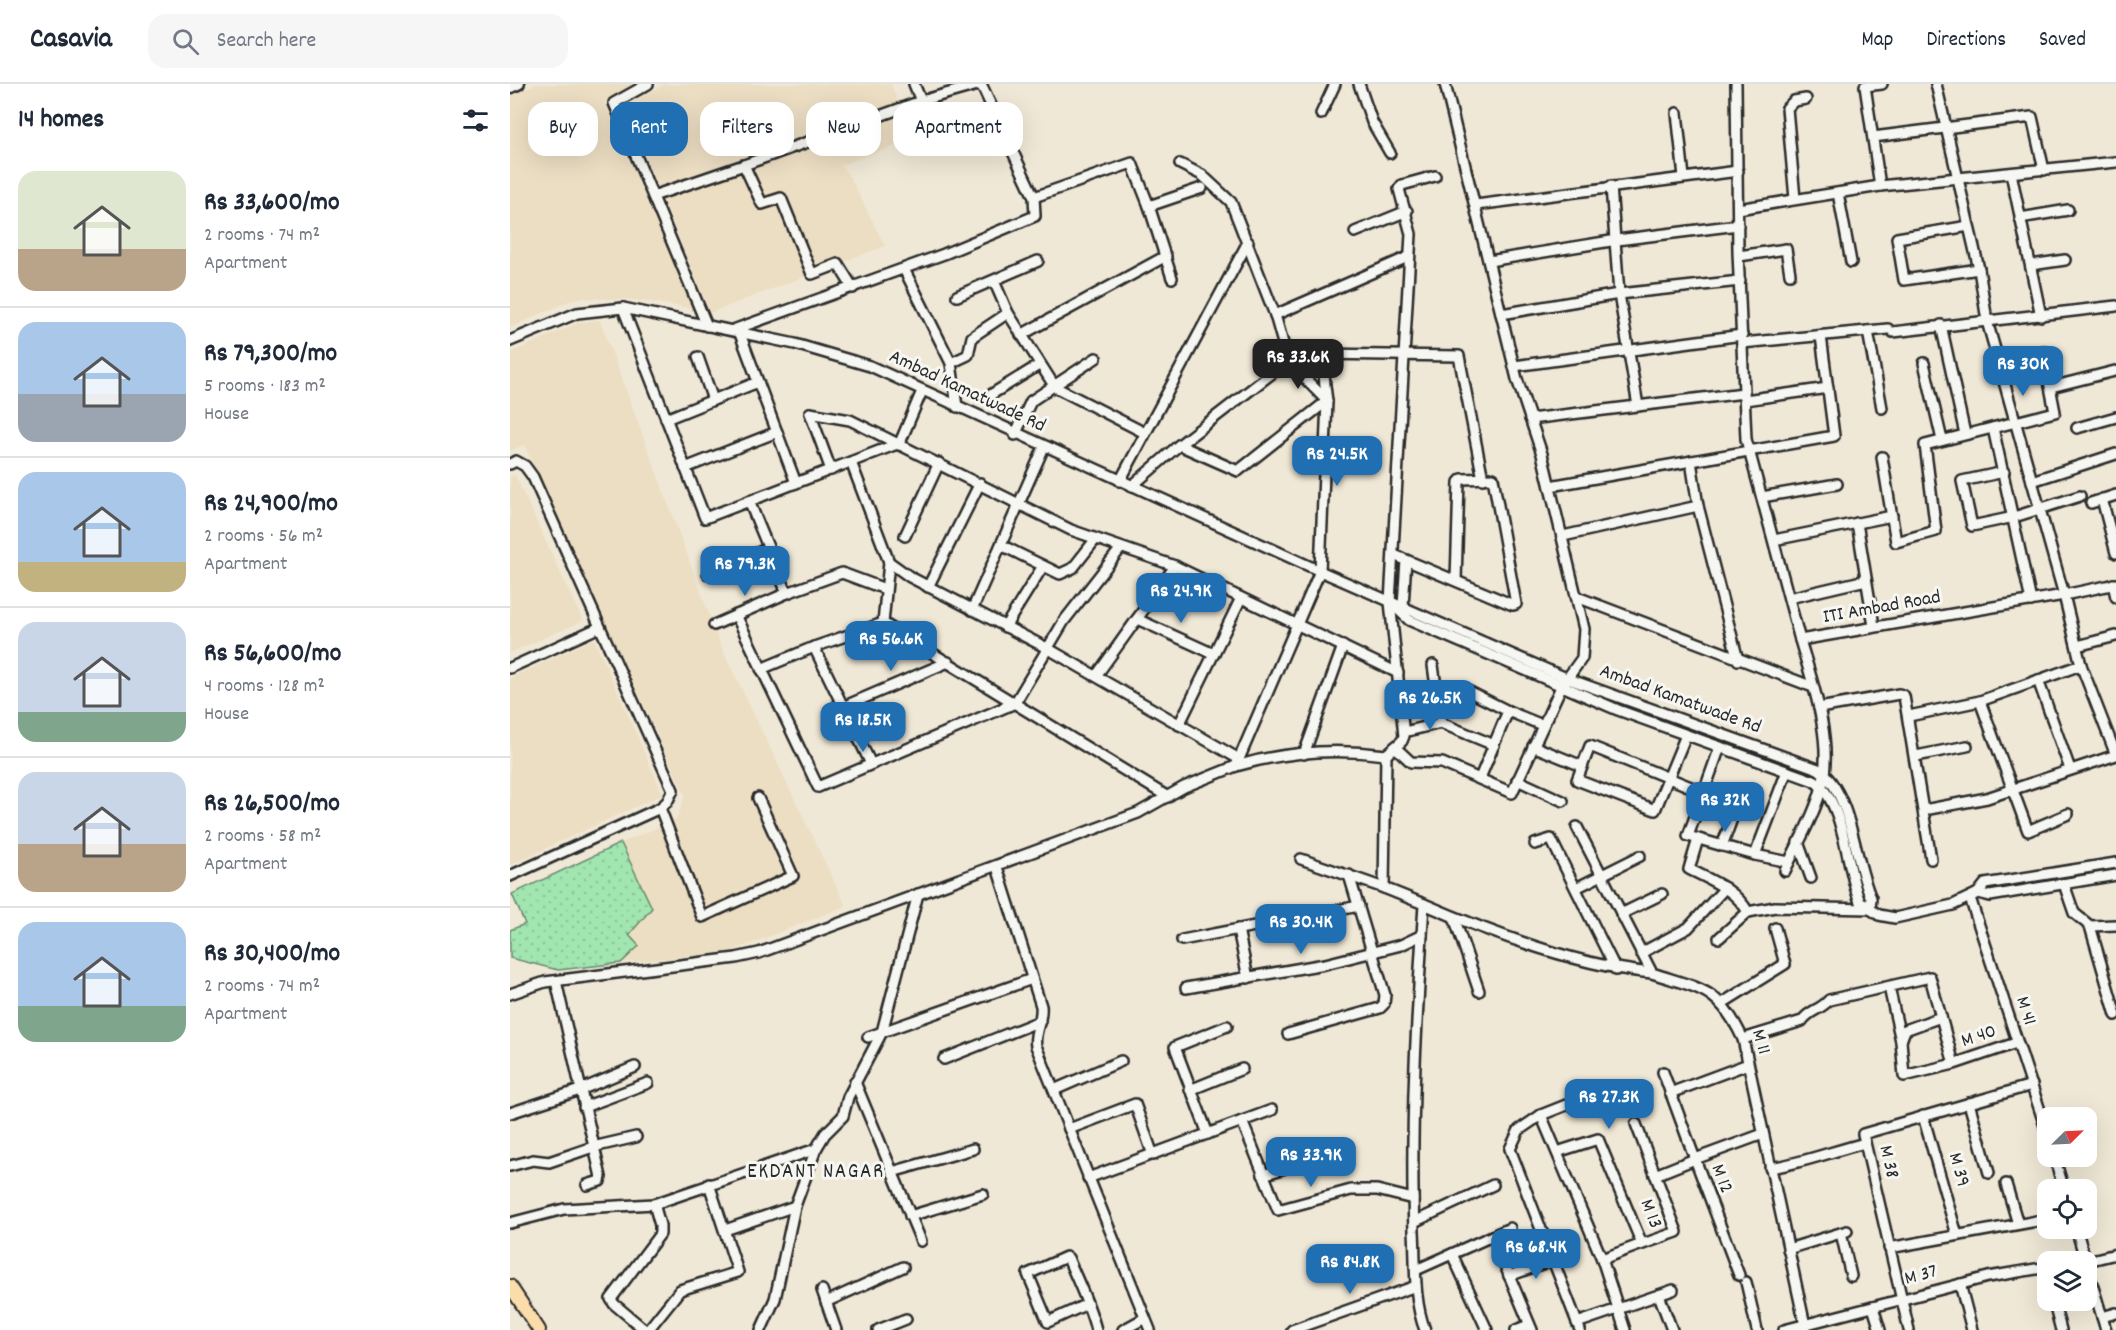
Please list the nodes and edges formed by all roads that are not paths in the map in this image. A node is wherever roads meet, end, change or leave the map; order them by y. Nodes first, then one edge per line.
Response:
1 (519, 84) edge
2 (648, 84) edge
3 (914, 84) edge
4 (1335, 84) edge
5 (1359, 84) edge
6 (1445, 84) edge
7 (1736, 84) edge
8 (1882, 84) edge
9 (1936, 84) edge
10 (510, 88) edge
11 (1806, 99) dead end
12 (921, 101) junction
13 (1677, 113) dead end
14 (1321, 114) dead end
15 (1946, 128) junction
16 (1873, 137) junction
17 (1390, 153) dead end
18 (2116, 162) edge
19 (1180, 164) dead end
20 (744, 165) junction
21 (2044, 170) junction
22 (1738, 171) junction
23 (2011, 173) junction
24 (1435, 176) dead end
25 (1684, 177) junction
26 (1958, 179) junction
27 (1611, 186) junction
28 (1880, 186) junction
29 (1202, 188) dead end
30 (1838, 192) junction
31 (653, 196) junction
32 (1034, 197) junction
33 (1796, 199) junction
34 (1476, 205) junction
35 (1149, 206) junction
36 (1738, 209) junction
37 (2068, 210) dead end
38 (1407, 211) junction
39 (2020, 218) junction
40 (1738, 225) junction
41 (1969, 226) junction
42 (1356, 232) dead end
43 (1617, 240) junction
44 (1248, 242) junction
45 (1166, 256) junction
46 (1739, 256) junction
47 (1408, 257) junction
48 (2064, 260) dead end
49 (1038, 261) dead end
50 (1489, 261) junction
51 (1851, 262) dead end
52 (2031, 265) junction
53 (904, 269) junction
54 (1979, 269) junction
55 (1790, 274) dead end
56 (1172, 278) dead end
57 (994, 281) junction
58 (1740, 281) junction
59 (853, 288) junction
60 (1619, 294) junction
61 (957, 296) dead end
62 (2116, 306) edge
63 (623, 308) junction
64 (1008, 314) junction
65 (1501, 314) junction
66 (1275, 315) junction
67 (2042, 316) junction
68 (1987, 321) junction
69 (1941, 325) junction
70 (707, 326) junction
71 (735, 331) junction
72 (1868, 331) junction
73 (1021, 335) junction
74 (1821, 336) junction
75 (1742, 339) junction
76 (510, 341) edge
77 (1629, 351) junction
78 (2043, 351) dead end
79 (1330, 353) junction
80 (1406, 354) junction
81 (698, 357) dead end
82 (1096, 358) dead end
83 (1288, 361) junction
84 (951, 363) junction
85 (1924, 363) dead end
86 (1039, 365) junction
87 (1514, 366) junction
88 (2115, 371) edge
89 (758, 382) junction
90 (1055, 387) junction
91 (2051, 387) junction
92 (1828, 388) junction
93 (922, 391) junction
94 (992, 394) dead end
95 (1744, 396) junction
96 (713, 400) junction
97 (1327, 401) junction
98 (1638, 406) junction
99 (957, 407) junction
100 (1882, 408) dead end
101 (2116, 417) edge
102 (666, 419) junction
103 (1530, 419) junction
104 (2016, 422) junction
105 (1993, 428) junction
106 (2077, 428) dead end
107 (777, 432) junction
108 (1145, 434) junction
109 (1965, 434) junction
110 (1015, 435) junction
111 (1942, 440) junction
112 (898, 445) junction
113 (1179, 445) junction
114 (1044, 447) junction
115 (1749, 451) junction
116 (2116, 454) edge
117 (1882, 457) dead end
118 (1691, 461) junction
119 (851, 462) junction
120 (510, 464) edge
121 (939, 464) junction
122 (685, 468) junction
123 (831, 470) junction
124 (2004, 472) junction
125 (1483, 479) dead end
126 (1120, 481) junction
127 (2032, 482) junction
128 (796, 483) junction
129 (980, 483) junction
130 (1837, 484) dead end
131 (1132, 486) junction
132 (1550, 486) junction
133 (2116, 495) edge
134 (2080, 496) dead end
135 (1762, 497) junction
136 (2102, 499) junction
137 (749, 501) junction
138 (2091, 503) dead end
139 (1018, 505) junction
140 (1698, 506) junction
141 (2041, 510) junction
142 (1892, 516) junction
143 (2014, 517) junction
144 (1857, 523) junction
145 (905, 536) dead end
146 (1563, 536) junction
147 (1095, 540) junction
148 (1774, 540) junction
149 (1001, 545) junction
150 (769, 548) junction
151 (1121, 548) junction
152 (2116, 553) edge
153 (1394, 555) junction
154 (1406, 560) junction
155 (889, 562) junction
156 (1044, 566) junction
157 (1175, 566) junction
158 (1320, 571) junction
159 (708, 574) dead end
160 (1866, 580) junction
161 (1456, 581) junction
162 (2114, 584) edge
163 (928, 587) junction
164 (885, 589) junction
165 (787, 593) junction
166 (2064, 595) junction
167 (1577, 597) junction
168 (2116, 597) edge
169 (1241, 598) junction
170 (1790, 598) junction
171 (2031, 601) junction
172 (1390, 602) junction
173 (1403, 606) junction
174 (972, 610) junction
175 (736, 615) junction
176 (1137, 619) junction
177 (883, 623) junction
178 (714, 625) dead end
179 (1297, 625) junction
180 (1874, 626) junction
181 (600, 627) junction
182 (1005, 627) junction
183 (2116, 636) edge
184 (1800, 640) junction
185 (1343, 646) junction
186 (2077, 646) junction
187 (814, 647) junction
188 (1047, 648) junction
189 (1214, 654) junction
190 (1738, 660) junction
191 (948, 662) junction
192 (1433, 665) dead end
193 (2081, 665) junction
194 (510, 668) edge
195 (761, 669) junction
196 (1398, 673) junction
197 (1096, 676) junction
198 (1566, 678) junction
199 (2038, 680) junction
200 (1561, 687) junction
201 (1813, 687) junction
202 (1466, 690) dead end
203 (1980, 702) junction
204 (1015, 703) junction
205 (843, 707) junction
206 (1819, 708) junction
207 (1508, 711) junction
208 (1909, 716) junction
209 (1441, 723) junction
210 (1179, 724) junction
211 (1542, 725) junction
212 (1404, 732) junction
213 (1686, 735) junction
214 (1494, 745) junction
215 (1533, 746) junction
216 (1967, 746) dead end
217 (1395, 747) junction
218 (1720, 747) junction
219 (1304, 754) junction
220 (1386, 755) junction
221 (2116, 755) edge
222 (1916, 756) junction
223 (1238, 763) junction
224 (871, 765) junction
225 (1582, 765) junction
226 (2070, 769) junction
227 (1787, 771) junction
228 (1823, 773) junction
229 (1480, 778) junction
230 (1668, 779) junction
231 (1517, 780) junction
232 (1822, 786) junction
233 (2013, 790) junction
234 (1703, 792) junction
235 (1168, 797) junction
236 (758, 798) dead end
237 (1563, 801) dead end
238 (1737, 805) dead end
239 (1838, 805) junction
240 (660, 808) junction
241 (1924, 810) junction
242 (2068, 814) dead end
243 (1576, 827) dead end
244 (1698, 839) junction
245 (1798, 842) junction
246 (1535, 844) dead end
247 (1722, 846) junction
248 (1755, 855) junction
249 (1640, 856) dead end
250 (1301, 859) dead end
251 (1931, 859) dead end
252 (2116, 863) edge
253 (997, 867) junction
254 (1349, 875) junction
255 (2116, 875) edge
256 (510, 876) edge
257 (1601, 876) junction
258 (1811, 878) dead end
259 (2064, 884) junction
260 (1384, 888) junction
261 (1576, 888) junction
262 (1725, 888) junction
263 (918, 894) junction
264 (1662, 894) dead end
265 (1974, 895) junction
266 (1424, 904) junction
267 (1359, 906) junction
268 (1870, 909) junction
269 (1748, 912) junction
270 (1621, 914) junction
271 (1454, 917) junction
272 (2090, 926) junction
273 (2116, 926) edge
274 (1775, 928) dead end
275 (1238, 930) junction
276 (1422, 935) junction
277 (1719, 938) dead end
278 (1182, 940) dead end
279 (1372, 952) junction
280 (1641, 953) junction
281 (1616, 970) junction
282 (1652, 973) junction
283 (1248, 978) junction
284 (1032, 979) junction
285 (556, 981) junction
286 (1889, 987) junction
287 (1186, 988) dead end
288 (1479, 991) dead end
289 (510, 994) edge
290 (1721, 1004) junction
291 (2116, 1015) edge
292 (1941, 1017) junction
293 (1040, 1021) junction
294 (1227, 1026) dead end
295 (882, 1032) junction
296 (1288, 1034) dead end
297 (868, 1037) dead end
298 (1743, 1040) junction
299 (1900, 1041) junction
300 (2016, 1043) junction
301 (944, 1059) dead end
302 (1121, 1062) dead end
303 (1748, 1064) junction
304 (1954, 1064) junction
305 (635, 1067) dead end
306 (1242, 1069) dead end
307 (1663, 1072) dead end
308 (855, 1082) junction
309 (648, 1083) dead end
310 (2032, 1085) junction
311 (580, 1090) junction
312 (1054, 1090) junction
313 (1190, 1090) junction
314 (1599, 1092) dead end
315 (1670, 1093) junction
316 (1969, 1103) junction
317 (584, 1107) junction
318 (2039, 1107) edge
319 (1272, 1110) dead end
320 (510, 1113) edge
321 (1541, 1115) junction
322 (1923, 1116) junction
323 (1242, 1121) junction
324 (1636, 1124) dead end
325 (1069, 1129) junction
326 (1208, 1134) junction
327 (1763, 1134) junction
328 (636, 1137) dead end
329 (1865, 1143) junction
330 (593, 1147) junction
331 (816, 1149) junction
332 (973, 1149) dead end
333 (1557, 1152) junction
334 (1153, 1155) junction
335 (1326, 1155) dead end
336 (1695, 1160) junction
337 (510, 1166) edge
338 (1770, 1168) junction
339 (892, 1172) junction
340 (1989, 1173) dead end
341 (1263, 1174) junction
342 (1655, 1175) junction
343 (1088, 1178) junction
344 (710, 1184) junction
345 (2006, 1184) dead end
346 (587, 1185) dead end
347 (1493, 1185) dead end
348 (983, 1194) dead end
349 (1413, 1199) junction
350 (654, 1204) junction
351 (795, 1206) junction
352 (910, 1216) junction
353 (2037, 1221) edge
354 (1414, 1222) junction
355 (510, 1223) edge
356 (2018, 1224) junction
357 (1510, 1228) dead end
358 (725, 1230) junction
359 (1957, 1234) junction
360 (921, 1241) dead end
361 (1640, 1245) junction
362 (1889, 1248) junction
363 (1788, 1249) junction
364 (1452, 1254) junction
365 (2116, 1254) edge
366 (1602, 1259) junction
367 (2097, 1259) edge
368 (1553, 1260) junction
369 (1504, 1263) dead end
370 (903, 1267) dead end
371 (1416, 1270) junction
372 (2037, 1270) edge
373 (1509, 1276) junction
374 (1851, 1276) dead end
375 (1960, 1284) junction
376 (510, 1286) edge
377 (1416, 1286) junction
378 (822, 1290) dead end
379 (1673, 1290) dead end
380 (1659, 1295) junction
381 (1900, 1300) junction
382 (2097, 1301) edge
383 (826, 1302) junction
384 (1087, 1304) junction
385 (1873, 1307) junction
386 (1618, 1309) junction
387 (2056, 1311) edge
388 (2116, 1313) edge
389 (2102, 1317) junction
390 (1145, 1318) junction
391 (906, 1319) dead end
392 (1530, 1327) edge
393 (1579, 1327) edge
394 (1805, 1328) edge
395 (539, 1330) edge
396 (646, 1330) edge
397 (761, 1330) edge
398 (836, 1330) edge
399 (878, 1330) edge
400 (1096, 1330) edge
401 (1123, 1330) edge
402 (1150, 1330) edge
403 (1292, 1330) edge
404 (1425, 1330) edge
405 (1487, 1330) edge
406 (1516, 1330) edge
407 (1625, 1330) edge
408 (1672, 1330) edge
409 (1757, 1330) edge
410 (1784, 1330) edge
411 (1880, 1330) edge
412 (1909, 1330) edge
413 (1972, 1330) edge
414 (2061, 1330) edge
415 (2106, 1330) edge

1 - 10 street
2 - 31 street
3 - 12 street
4 - 14 street
5 - 17 street
6 - 34 street
7 - 22 street
8 - 16 street
9 - 15 street
11 - 33 street
12 - 20 street
12 - 32 street
13 - 25 street
15 - 16 street
15 - 21 street
15 - 26 street
16 - 28 street
18 - 21 street
19 - 44 street
20 - 31 street
20 - 59 street
21 - 23 street
22 - 25 street
22 - 36 street
23 - 26 street
23 - 39 street
24 - 38 street
25 - 27 street
26 - 28 street
26 - 41 street
27 - 34 street
27 - 43 street
28 - 30 street
29 - 35 street
30 - 33 street
30 - 51 street
31 - 70 street
32 - 35 street
32 - 53 street
33 - 36 street
34 - 50 street
35 - 45 street
36 - 40 street
37 - 39 street
38 - 42 street
38 - 47 street
39 - 52 street
40 - 43 street
40 - 46 street
41 - 54 street
41 - 54 street
43 - 50 street
43 - 60 street
44 - 66 street
44 - 108 street
45 - 56 street
45 - 73 street
46 - 55 street
46 - 58 street
47 - 66 street
47 - 80 street
48 - 52 street
49 - 57 street
50 - 65 street
52 - 67 street
53 - 59 street
53 - 84 street
54 - 68 street
57 - 61 street
57 - 64 street
58 - 60 street
58 - 75 street
59 - 71 street
60 - 65 street
60 - 77 street
62 - 67 street
63 - 70 street, Ambad Kamatwade Rd
63 - 76 street, Ambad Kamatwade Rd
63 - 102 street
64 - 73 street
64 - 84 street
65 - 87 street
66 - 83 street
67 - 68 street
68 - 69 street
68 - 104 street
69 - 72 street
69 - 109 street
70 - 71 street, Ambad Kamatwade Rd
71 - 89 street
71 - 93 street, Ambad Kamatwade Rd
72 - 74 street
72 - 100 street
73 - 86 street
74 - 75 street
74 - 92 street
75 - 77 street
75 - 95 street
77 - 87 street
77 - 98 street
78 - 91 street
79 - 80 street
79 - 83 street
79 - 97 street
80 - 125 street
80 - 153 street
81 - 96 street
82 - 90 street
83 - 97 street
83 - 113 street
84 - 99 street
85 - 111 street
86 - 90 street
86 - 94 street
87 - 103 street
88 - 91 street
89 - 96 street
89 - 107 street
90 - 108 street
90 - 110 street
91 - 104 street
92 - 95 street
92 - 115 street
93 - 99 street, Ambad Kamatwade Rd
93 - 112 street
95 - 98 street
95 - 115 street
96 - 102 street
97 - 113 street
97 - 158 street
98 - 103 street
99 - 110 street, Ambad Kamatwade Rd
101 - 106 street
102 - 122 street
103 - 132 street
104 - 105 street
104 - 127 street
105 - 109 street
105 - 124 street
107 - 122 street
107 - 128 street
108 - 126 street
109 - 111 street
110 - 114 street, Ambad Kamatwade Rd
111 - 142 street
112 - 119 street
112 - 121 street
112 - 123 street
113 - 131 street
114 - 126 street, Ambad Kamatwade Rd
114 - 139 street
115 - 118 street
115 - 135 street
116 - 127 street
117 - 142 street
118 - 132 street
118 - 140 street
119 - 123 street
119 - 155 street
120 - 181 street
121 - 129 street
121 - 145 street
122 - 137 street
123 - 128 street
124 - 143 street
124 - 143 street
126 - 131 street, Ambad Kamatwade Rd
127 - 141 street
128 - 137 street
129 - 139 street
129 - 163 street
130 - 135 street
131 - 158 street, Ambad Kamatwade Rd
132 - 146 street
133 - 136 street
134 - 141 street
135 - 148 street
136 - 138 street
136 - 152 street
137 - 150 street
139 - 147 street
139 - 149 street
140 - 146 street
140 - 190 street
141 - 143 street
141 - 166 street
142 - 144 street
143 - 171 street
144 - 148 street
144 - 160 street
146 - 167 street
147 - 151 street
147 - 156 street
148 - 170 street
149 - 156 street
149 - 174 street
150 - 159 street
150 - 165 street
151 - 157 street
151 - 188 street
153 - 154 street
153 - 172 street
154 - 161 street
154 - 173 street
155 - 163 street
155 - 164 street
156 - 182 street
157 - 169 street
157 - 176 street
158 - 172 street, Ambad Kamatwade Rd
158 - 179 street
160 - 170 street
160 - 180 street
161 - 161 street
162 - 166 street, ITI Ambad Road
162 - 168 street
163 - 174 street
164 - 165 street
164 - 177 street
165 - 175 street
166 - 171 street, ITI Ambad Road
166 - 186 street
167 - 190 street
167 - 198 street
169 - 179 street
169 - 189 street
170 - 184 street
171 - 180 street, ITI Ambad Road
172 - 173 street, Ambad Kamatwade Rd
172 - 196 street
172 - 200 street, Ambad Kamatwade Rd
173 - 198 street, Ambad Kamatwade Rd
174 - 182 street
175 - 178 street
175 - 195 street
176 - 189 street
176 - 197 street
177 - 187 street
177 - 191 street
179 - 185 street
179 - 223 street
180 - 184 street, ITI Ambad Road
181 - 194 street
181 - 240 street
182 - 188 street
183 - 186 street
184 - 201 street, ITI Ambad Road
185 - 196 street
185 - 219 street
186 - 193 street
187 - 195 street
187 - 205 street
188 - 197 street
188 - 204 street
189 - 210 street
190 - 201 street
191 - 204 street
191 - 205 street
192 - 209 street
193 - 199 street
193 - 221 street
195 - 224 street
196 - 212 street
197 - 210 street
198 - 200 street
198 - 228 street, Ambad Kamatwade Rd
199 - 203 street
199 - 226 street
200 - 211 street
200 - 213 street, Ambad Kamatwade Rd
201 - 206 street, ITI Ambad Road
202 - 207 street
203 - 208 street
203 - 233 street
204 - 224 street
204 - 235 street
205 - 224 street
206 - 208 street
206 - 228 street, ITI Ambad Road
207 - 211 street
207 - 214 street
208 - 222 street
209 - 212 street
209 - 214 street
210 - 223 street
211 - 215 street
212 - 217 street
213 - 218 street, Ambad Kamatwade Rd
213 - 230 street
214 - 229 street
215 - 225 street
215 - 231 street
216 - 222 street
217 - 220 street
217 - 229 street
218 - 227 street, Ambad Kamatwade Rd
218 - 234 street
219 - 220 street
219 - 223 street
220 - 260 street
221 - 226 street
222 - 241 street
223 - 235 street
225 - 230 street
225 - 230 street
226 - 233 street
227 - 232 street, Ambad Kamatwade Rd
227 - 248 street
228 - 232 street, ITI Ambad Road
228 - 239 street
229 - 231 street
230 - 234 street
231 - 237 street
232 - 239 street
232 - 245 street, ITI Ambad Road
233 - 241 street
233 - 242 street
234 - 244 street
235 - 253 street
236 - 240 street
238 - 247 street
239 - 268 street
240 - 256 street
241 - 251 street
243 - 257 street
244 - 247 street
244 - 262 street
245 - 248 street, ITI Ambad Road
245 - 258 street
246 - 261 street
247 - 248 street
249 - 257 street
250 - 254 street, M 11
252 - 265 street
253 - 263 street
253 - 284 street
254 - 260 street, M 11
254 - 267 street
255 - 259 street
257 - 261 street
257 - 270 street
259 - 265 street
259 - 272 street
260 - 266 street, M 11
261 - 281 street
262 - 269 street
262 - 280 street
263 - 285 street
263 - 295 street
264 - 270 street
265 - 268 street
265 - 300 street, M 41
266 - 271 street, M 11
266 - 276 street
267 - 275 street
267 - 279 street
268 - 269 street
269 - 277 street
270 - 280 street
271 - 281 street, M 11
271 - 288 street
272 - 273 street
272 - 291 street
274 - 290 street
275 - 278 street
275 - 283 street
276 - 279 street
276 - 349 street
279 - 283 street
279 - 296 street
280 - 282 street
281 - 282 street, M 11
282 - 290 street, M 11
283 - 287 street
284 - 293 street
284 - 295 street
285 - 289 street
285 - 311 street
286 - 292 street
286 - 298 street
286 - 299 street
290 - 298 street, M 11
292 - 299 street, M 40
292 - 304 street, M 40
293 - 301 street
293 - 312 street
294 - 313 street
295 - 297 street
295 - 308 street
298 - 303 street, M 11
299 - 304 street, M 40
300 - 304 street, M 40
300 - 310 street, M 41
302 - 312 street
303 - 315 street
303 - 327 street, M 11
305 - 311 street
306 - 313 street
307 - 315 street
308 - 331 street
308 - 339 street
309 - 317 street
310 - 316 street, M 38
310 - 318 street, M 41
311 - 317 street
311 - 320 street
312 - 325 street
313 - 326 street
314 - 321 street
315 - 336 street
316 - 322 street, M 38
316 - 340 street
317 - 330 street
319 - 323 street
321 - 333 street
321 - 368 street
322 - 329 street, M 38
322 - 359 street, M 39
323 - 326 street
323 - 341 street
324 - 342 street
325 - 334 street
325 - 343 street
326 - 334 street
327 - 336 street, M 12
327 - 338 street, M 11
328 - 330 street
329 - 338 street
329 - 362 street, M 38
330 - 337 street
330 - 346 street
331 - 344 street
331 - 351 street
332 - 339 street
333 - 361 street, M 13
333 - 366 street
334 - 343 street
335 - 341 street
336 - 342 street, M 13
336 - 409 street, M 12
338 - 363 street, M 11
339 - 352 street
341 - 349 street
342 - 361 street
343 - 390 street
344 - 350 street
344 - 358 street
345 - 356 street
347 - 354 street
348 - 352 street
349 - 354 street
350 - 355 street
350 - 396 street
351 - 358 street
351 - 397 street
352 - 360 street
353 - 356 street
354 - 371 street
356 - 359 street
357 - 364 street
358 - 396 street
359 - 362 street
361 - 366 street, M 13
362 - 381 street, M 38
363 - 374 street
363 - 394 street, M 11
364 - 371 street
364 - 405 street
365 - 367 street
366 - 386 street
368 - 373 street
368 - 393 street
369 - 373 street
370 - 383 street
371 - 377 street
372 - 375 street, M 37
373 - 392 street
375 - 381 street, M 37
375 - 413 street
376 - 395 main road
377 - 403 street
377 - 404 street
378 - 383 street
379 - 380 street
380 - 386 street
380 - 408 street
381 - 385 street, M 37
381 - 412 street, M 38
382 - 389 street
383 - 398 street
384 - 384 street
384 - 400 street
385 - 394 street, M 37
385 - 411 street
386 - 393 street
386 - 407 street
387 - 414 street
388 - 389 street
389 - 415 street
390 - 401 street
390 - 402 street
391 - 399 street
392 - 406 street
394 - 410 street, M 37

